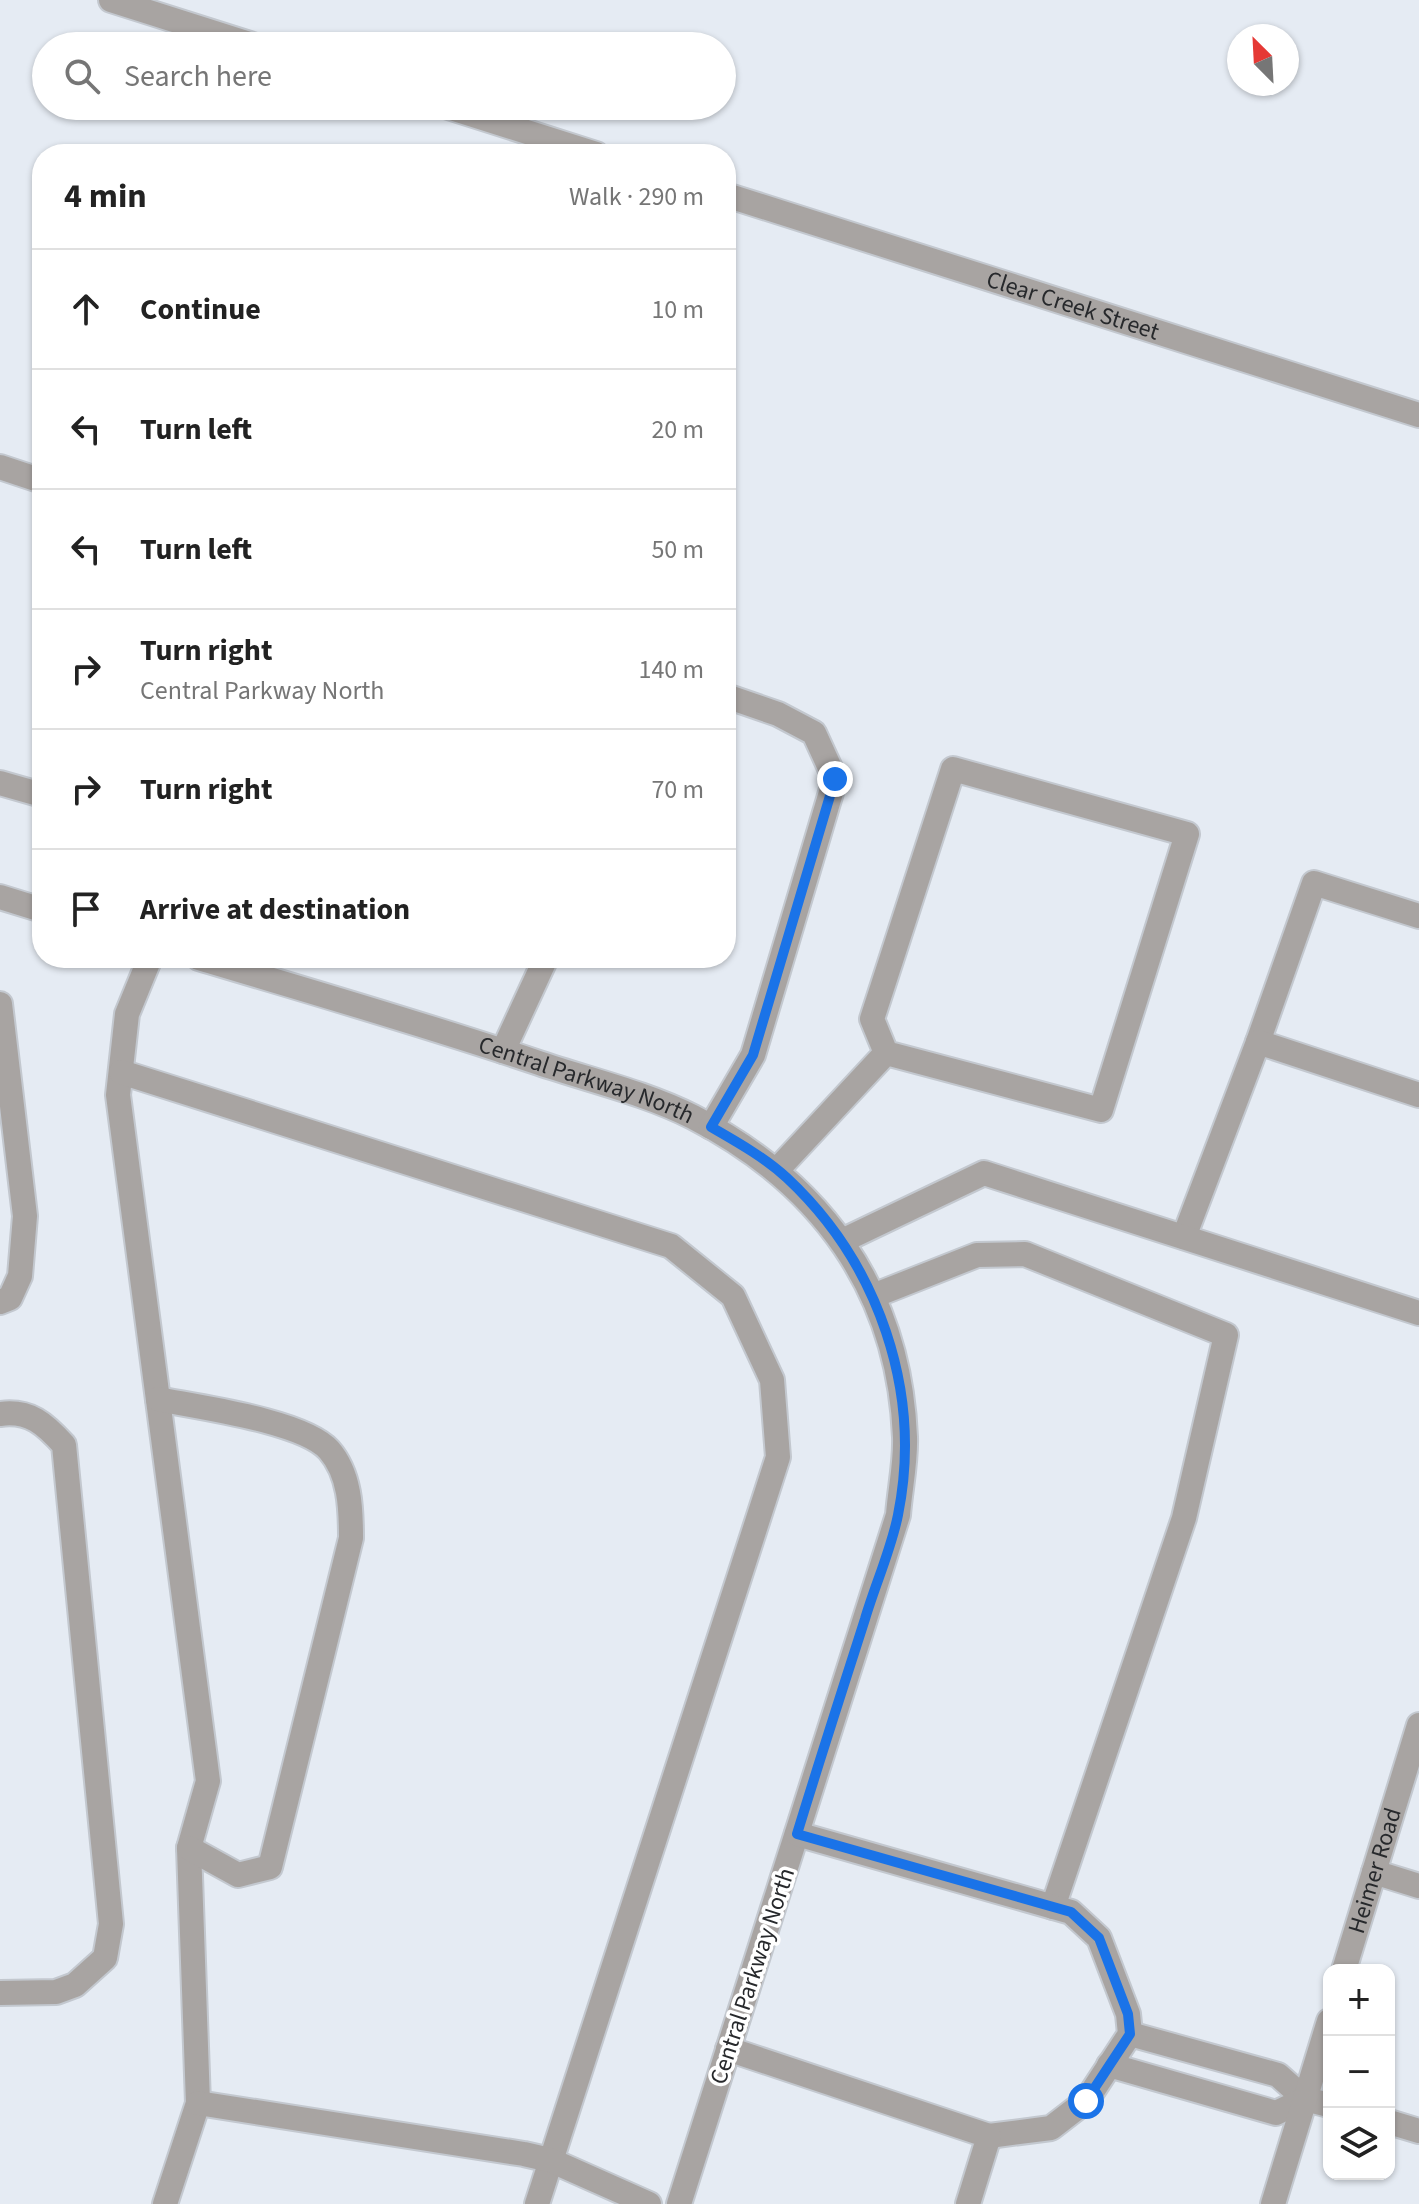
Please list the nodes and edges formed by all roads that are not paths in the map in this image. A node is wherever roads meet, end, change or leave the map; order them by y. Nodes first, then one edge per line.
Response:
1 (111, 0) edge
2 (212, 32) edge
3 (489, 120) edge
4 (565, 144) edge
5 (736, 198) edge
6 (1419, 415) edge
7 (0, 467) edge
8 (32, 478) edge
9 (736, 699) edge
10 (0, 783) edge
11 (32, 792) edge
12 (0, 897) edge
13 (32, 907) edge
14 (1419, 916) edge
15 (146, 968) edge
16 (249, 968) edge
17 (541, 968) edge
18 (0, 1004) edge
19 (1258, 1042) junction
20 (503, 1051) junction
21 (886, 1053) junction
22 (121, 1072) junction
23 (1419, 1095) edge
24 (711, 1127) junction
25 (777, 1170) junction
26 (1184, 1237) junction
27 (842, 1241) junction
28 (873, 1296) junction
29 (0, 1302) edge
30 (1419, 1313) edge
31 (158, 1399) junction
32 (0, 1414) edge
33 (1419, 1725) edge
34 (797, 1834) junction
35 (189, 1848) junction
36 (1374, 1872) junction
37 (1419, 1886) edge
38 (1053, 1907) junction
39 (1346, 1964) edge
40 (0, 1993) edge
41 (1130, 2034) junction
42 (1324, 2036) edge
43 (728, 2049) junction
44 (1109, 2065) junction
45 (1305, 2099) junction
46 (198, 2103) junction
47 (1323, 2104) edge
48 (1395, 2124) edge
49 (1419, 2131) edge
50 (989, 2136) junction
51 (550, 2160) junction
52 (165, 2204) edge
53 (537, 2204) edge
54 (649, 2204) edge
55 (679, 2204) edge
56 (968, 2204) edge
57 (1273, 2204) edge

1 - 2 street
3 - 4 street
5 - 6 street, Clear Creek Street
7 - 8 street
9 - 24 street
10 - 11 street
12 - 13 street
14 - 19 street
15 - 22 street
16 - 20 street, Central Parkway North
17 - 20 street
18 - 29 street
19 - 23 street
19 - 26 street
20 - 24 street, Central Parkway North
21 - 21 street
21 - 25 street
22 - 31 street
22 - 51 street
24 - 25 street, Central Parkway North
25 - 27 street, Central Parkway North
26 - 27 street
26 - 30 street
27 - 28 street, Central Parkway North
28 - 34 street, Central Parkway North
28 - 38 street
31 - 35 street
31 - 35 street
32 - 40 street
33 - 36 street, Heimer Road
34 - 38 street
34 - 43 street, Central Parkway North
35 - 46 street
36 - 37 street
36 - 39 street, Heimer Road
38 - 41 street
41 - 44 street
41 - 45 street
42 - 45 street
43 - 50 street
43 - 55 street, Central Parkway North
44 - 45 street
44 - 50 street
45 - 47 street
45 - 57 street
46 - 51 street
46 - 52 street
48 - 49 street
50 - 56 street
51 - 53 street
51 - 54 street

